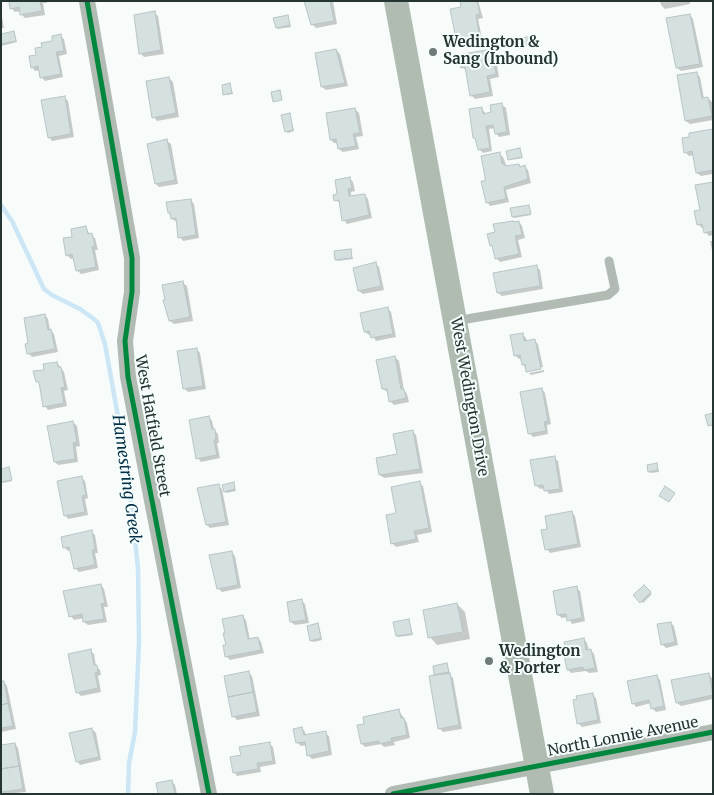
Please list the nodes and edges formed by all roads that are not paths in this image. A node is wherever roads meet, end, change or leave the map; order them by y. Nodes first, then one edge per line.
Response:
1 (87, 1) edge
2 (396, 1) edge
3 (610, 261) dead end
4 (455, 321) junction
5 (713, 732) edge
6 (537, 766) junction
7 (209, 794) edge
8 (393, 794) edge
9 (542, 794) edge

1 - 7 street, West Hatfield Street
2 - 4 main road, West Wedington Drive
3 - 4 lane
4 - 6 main road, West Wedington Drive
5 - 6 street, North Lonnie Avenue
6 - 8 street, North Lonnie Avenue
6 - 9 main road, West Wedington Drive

